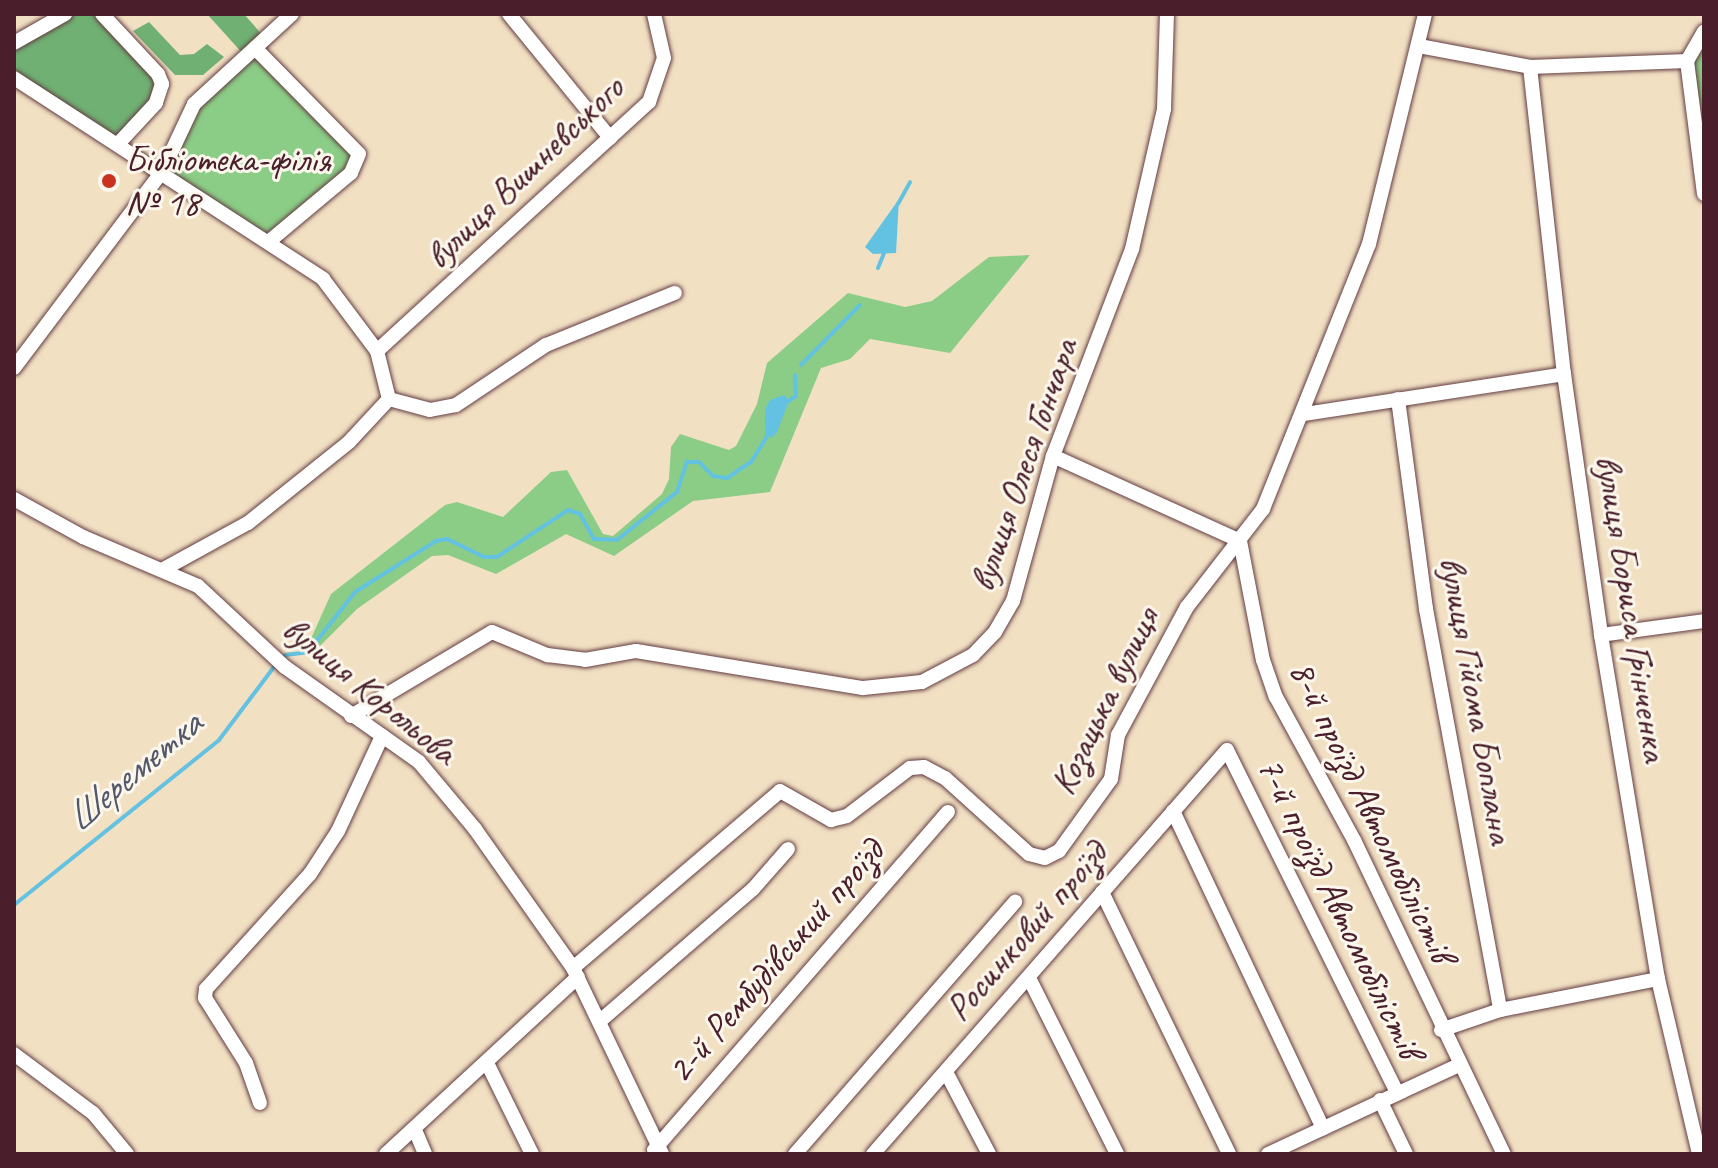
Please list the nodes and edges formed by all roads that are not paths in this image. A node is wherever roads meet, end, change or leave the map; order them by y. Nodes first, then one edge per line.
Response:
1 (65, 14) edge
2 (102, 14) edge
3 (292, 14) edge
4 (509, 14) edge
5 (654, 14) edge
6 (1167, 14) edge
7 (1425, 14) edge
8 (1704, 31) edge
9 (14, 43) edge
10 (1419, 46) junction
11 (255, 48) junction
12 (1687, 61) junction
13 (1530, 67) junction
14 (14, 78) edge
15 (610, 138) junction
16 (118, 144) junction
17 (163, 170) junction
18 (1704, 194) edge
19 (271, 240) junction
20 (675, 293) dead end
21 (377, 351) junction
22 (14, 368) edge
23 (1564, 374) junction
24 (389, 399) junction
25 (1398, 399) junction
26 (1304, 414) junction
27 (1053, 456) junction
28 (14, 499) edge
29 (1240, 541) junction
30 (162, 570) junction
31 (1704, 621) edge
32 (1601, 635) junction
33 (351, 716) junction
34 (382, 736) junction
35 (1227, 750) joint
36 (1173, 811) junction
37 (948, 812) dead end
38 (788, 849) dead end
39 (1102, 892) junction
40 (1015, 902) dead end
41 (576, 972) junction
42 (1029, 978) junction
43 (1658, 979) junction
44 (1500, 1010) junction
45 (600, 1021) junction
46 (1441, 1030) junction
47 (14, 1054) edge
48 (487, 1063) junction
49 (1459, 1065) junction
50 (946, 1072) junction
51 (1397, 1092) junction
52 (1380, 1100) junction
53 (260, 1103) dead end
54 (1323, 1128) junction
55 (415, 1130) junction
56 (657, 1151) edge
57 (1275, 1152) edge
58 (127, 1154) edge
59 (386, 1154) edge
60 (425, 1154) edge
61 (532, 1154) edge
62 (795, 1154) edge
63 (873, 1154) edge
64 (989, 1154) edge
65 (1117, 1154) edge
66 (1229, 1154) edge
67 (1406, 1154) edge
68 (1504, 1154) edge
69 (1699, 1154) edge

1 - 9 street
2 - 16 street
3 - 11 street
4 - 15 street
5 - 15 street, вулиця Вишневського
6 - 27 street, вулиця Олеся Гончара
7 - 10 street, Козацька вулиця
8 - 12 street
10 - 13 street
10 - 26 street, Козацька вулиця
11 - 17 street
11 - 19 street
12 - 13 street
12 - 18 street
13 - 23 street, вулиця Бориса Грінченка
14 - 16 street
15 - 21 street, вулиця Вишневського
16 - 17 street
17 - 19 street
17 - 22 street
19 - 21 street
20 - 24 street
21 - 24 street
23 - 25 street
23 - 32 street, вулиця Бориса Грінченка
24 - 30 street
25 - 26 street
25 - 44 street, вулиця Гійома Боплана
26 - 29 street, Козацька вулиця
27 - 29 street
27 - 33 street, вулиця Олеся Гончара
28 - 30 street, вулиця Корольова
29 - 41 street, Козацька вулиця
29 - 46 street, 8-й проїзд Автомобілістів
30 - 33 street, вулиця Корольова
31 - 32 street
32 - 43 street, вулиця Бориса Грінченка
33 - 34 street, вулиця Корольова
34 - 41 street, вулиця Корольова
34 - 53 street
35 - 36 street, Росинковий проїзд
35 - 51 street, 7-й проїзд Автомобілістів
36 - 39 street, Росинковий проїзд
36 - 54 street
37 - 56 street, 2-й Рембудівський проїзд
38 - 45 street
39 - 42 street, Росинковий проїзд
39 - 66 street
40 - 62 street
41 - 45 street, вулиця Корольова
41 - 48 street, Козацька вулиця
42 - 50 street, Росинковий проїзд
42 - 65 street
43 - 44 street
43 - 69 street, вулиця Бориса Грінченка
44 - 46 street
45 - 56 street, вулиця Корольова
46 - 49 street, 8-й проїзд Автомобілістів
47 - 58 street
48 - 55 street, Козацька вулиця
48 - 61 street
49 - 51 street
49 - 68 street, 8-й проїзд Автомобілістів
50 - 63 street, Росинковий проїзд
50 - 64 street
51 - 52 street
52 - 54 street
52 - 67 street
54 - 57 street
55 - 59 street, Козацька вулиця
55 - 60 street

